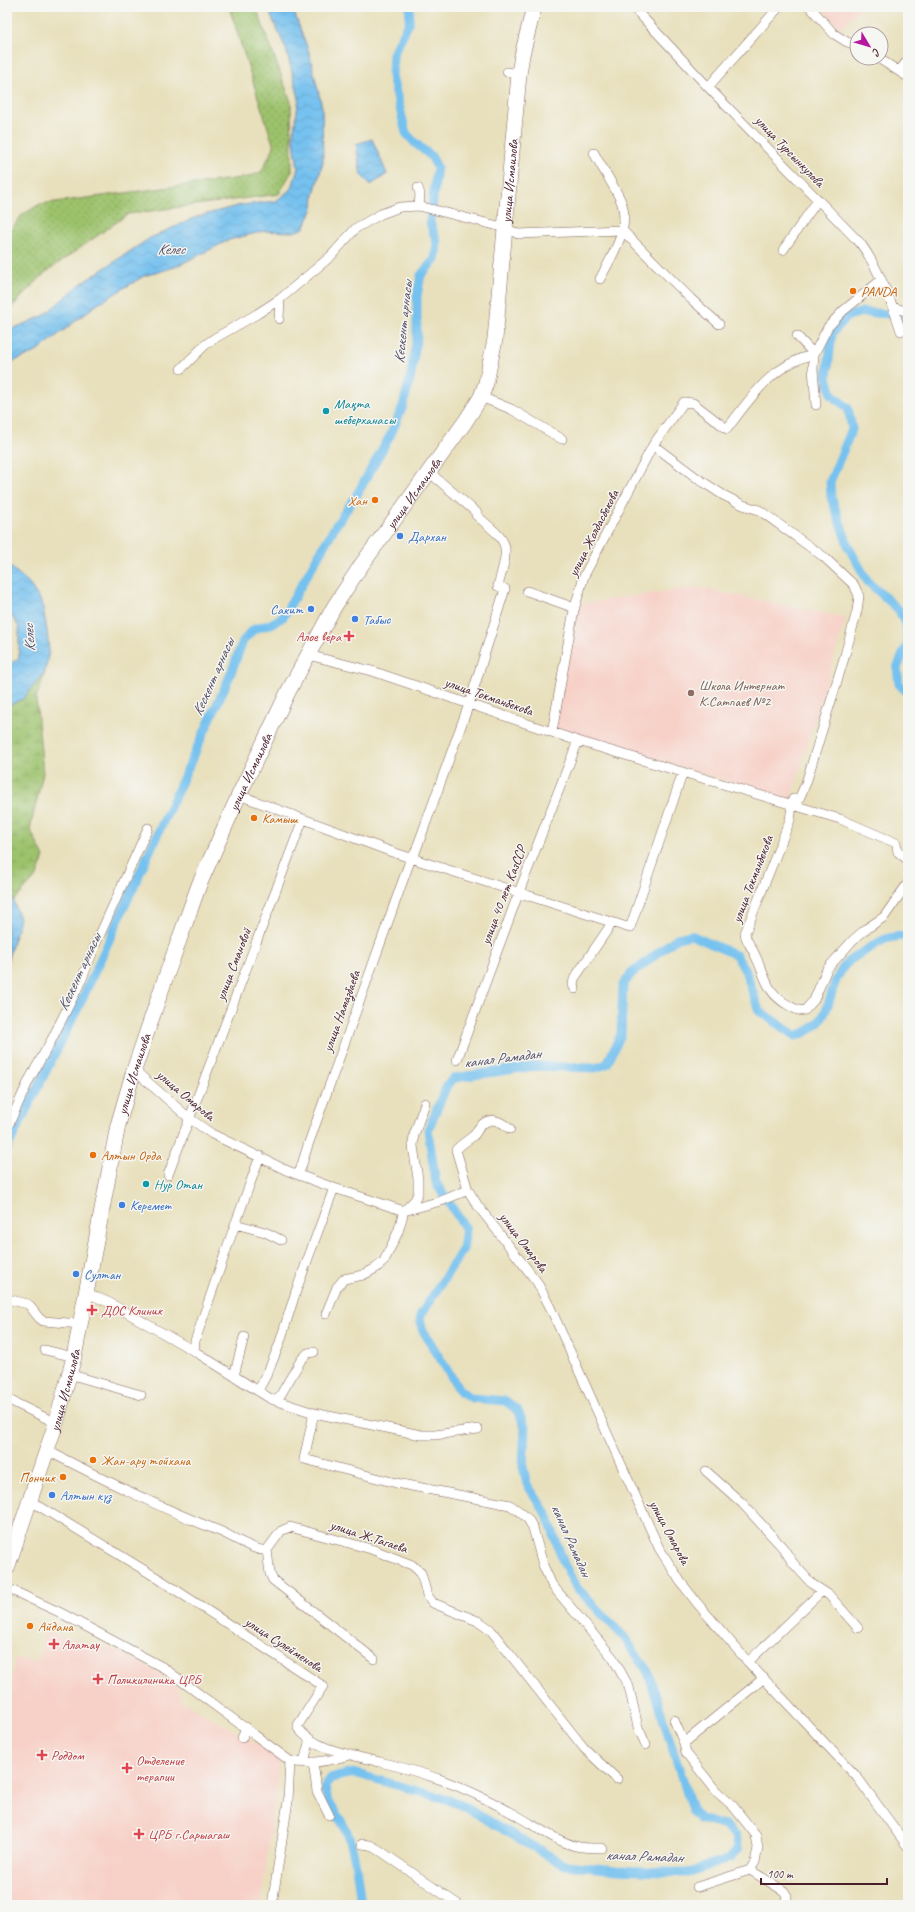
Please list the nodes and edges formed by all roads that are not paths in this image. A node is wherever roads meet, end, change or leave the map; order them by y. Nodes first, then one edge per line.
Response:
1 (534, 7) edge
2 (633, 7) edge
3 (779, 7) edge
4 (810, 7) edge
5 (849, 43) edge
6 (908, 60) edge
7 (889, 65) edge
8 (898, 71) junction
9 (908, 77) edge
10 (708, 87) junction
11 (594, 153) dead end
12 (418, 188) dead end
13 (818, 200) junction
14 (419, 206) junction
15 (506, 228) junction
16 (622, 230) junction
17 (783, 250) dead end
18 (600, 279) dead end
19 (880, 281) junction
20 (280, 299) junction
21 (894, 307) junction
22 (908, 312) edge
23 (279, 319) dead end
24 (719, 324) dead end
25 (901, 331) dead end
26 (797, 336) dead end
27 (814, 354) junction
28 (181, 369) dead end
29 (481, 396) junction
30 (816, 405) dead end
31 (562, 439) dead end
32 (653, 446) junction
33 (429, 472) junction
34 (527, 591) dead end
35 (575, 608) junction
36 (308, 655) junction
37 (470, 704) junction
38 (552, 732) junction
39 (578, 742) junction
40 (682, 772) junction
41 (239, 795) junction
42 (793, 801) junction
43 (302, 819) junction
44 (148, 828) dead end
45 (411, 858) junction
46 (908, 860) edge
47 (908, 883) edge
48 (519, 892) junction
49 (612, 923) junction
50 (575, 989) dead end
51 (457, 1060) dead end
52 (134, 1070) junction
53 (425, 1103) dead end
54 (189, 1118) junction
55 (7, 1123) edge
56 (510, 1130) dead end
57 (260, 1156) junction
58 (299, 1174) junction
59 (168, 1175) dead end
60 (334, 1188) junction
61 (468, 1190) junction
62 (404, 1211) junction
63 (235, 1224) junction
64 (281, 1240) dead end
65 (87, 1293) junction
66 (7, 1299) edge
67 (326, 1314) dead end
68 (81, 1324) junction
69 (244, 1337) dead end
70 (45, 1350) dead end
71 (194, 1351) junction
72 (314, 1352) dead end
73 (74, 1357) junction
74 (70, 1374) junction
75 (234, 1376) junction
76 (258, 1390) junction
77 (142, 1395) dead end
78 (7, 1399) edge
79 (277, 1401) junction
80 (314, 1413) junction
81 (56, 1423) junction
82 (478, 1429) dead end
83 (46, 1450) junction
84 (706, 1471) dead end
85 (29, 1500) junction
86 (267, 1550) junction
87 (10, 1551) edge
88 (7, 1568) edge
89 (7, 1588) edge
90 (822, 1591) junction
91 (858, 1628) dead end
92 (374, 1658) dead end
93 (748, 1662) junction
94 (764, 1678) junction
95 (674, 1720) dead end
96 (246, 1727) junction
97 (242, 1738) dead end
98 (310, 1739) junction
99 (684, 1743) junction
100 (646, 1745) dead end
101 (349, 1755) junction
102 (290, 1761) junction
103 (308, 1762) junction
104 (617, 1779) dead end
105 (329, 1815) dead end
106 (362, 1844) dead end
107 (908, 1847) edge
108 (602, 1848) dead end
109 (750, 1870) junction
110 (698, 1887) dead end
111 (272, 1905) edge
112 (459, 1905) edge
113 (785, 1905) edge

1 - 15 main road, улица Исмаилова
2 - 10 street, улица Турсынкулова
3 - 10 street
4 - 5 street
6 - 8 street
7 - 8 street
8 - 9 street
10 - 13 street, улица Турсынкулова
11 - 16 street
12 - 14 street
13 - 17 street
13 - 19 street, улица Турсынкулова
14 - 15 street
14 - 20 street
15 - 16 street
15 - 29 main road, улица Исмаилова
16 - 18 street
16 - 24 street
19 - 21 street, улица Турсынкулова
19 - 27 street
20 - 23 street
20 - 28 street
21 - 22 street
21 - 25 street, улица Турсынкулова
26 - 27 street
27 - 30 street
27 - 32 street, улица Жолдасбекова
29 - 31 street
29 - 33 main road, улица Исмаилова
32 - 35 street, улица Жолдасбекова
32 - 42 street, улица Токманбекова
33 - 36 main road, улица Исмаилова
33 - 37 street, улица Намазбаева
34 - 35 street
35 - 38 street, улица Жолдасбекова
36 - 37 street, улица Токманбекова
36 - 41 main road, улица Исмаилова
37 - 38 street, улица Токманбекова
37 - 45 street, улица Намазбаева
38 - 39 street, улица Токманбекова
39 - 40 street, улица Токманбекова
39 - 48 street, улица 40 лет КазССР
40 - 42 street, улица Токманбекова
40 - 49 street
41 - 43 street
41 - 52 main road, улица Исмаилова
42 - 46 street, улица Токманбекова
42 - 47 street, улица Токманбекова
43 - 45 street
43 - 54 street, улица Смановой
44 - 55 street
45 - 48 street
45 - 58 street, улица Намазбаева
48 - 49 street
48 - 51 street, улица 40 лет КазССР
49 - 50 street
52 - 54 street, улица Омарова
52 - 65 main road, улица Исмаилова
53 - 62 street
54 - 57 street, улица Омарова
54 - 59 street, улица Смановой
56 - 61 street, улица Омарова
57 - 58 street, улица Омарова
57 - 63 street
58 - 60 street, улица Омарова
60 - 62 street, улица Омарова
60 - 76 street
61 - 62 street
61 - 93 street, улица Омарова
62 - 67 street
63 - 64 street
63 - 71 street
65 - 68 main road, улица Исмаилова
65 - 71 street
66 - 68 street
68 - 73 main road, улица Исмаилова
69 - 75 street
70 - 73 street
71 - 75 street
72 - 79 street
73 - 74 main road, улица Исмаилова
74 - 77 street
74 - 81 main road, улица Исмаилова
75 - 76 street
76 - 79 street
78 - 81 street
79 - 80 street
80 - 82 street
80 - 100 street
81 - 83 main road, улица Исмаилова
83 - 85 main road, улица Исмаилова
83 - 86 street
84 - 90 street
85 - 87 main road, улица Исмаилова
85 - 98 street, улица Сулейменова
86 - 92 street
86 - 104 street, улица Ж.Тагаева
87 - 88 main road, улица Исмаилова
89 - 96 street
90 - 91 street
90 - 93 street
93 - 94 street, улица Омарова
94 - 99 street
94 - 107 street, улица Омарова
95 - 99 street
96 - 97 street
96 - 102 street
98 - 101 street, улица Сулейменова
98 - 103 street
99 - 109 street
101 - 103 street
101 - 108 street, улица Сулейменова
102 - 103 street
102 - 111 street
103 - 105 street
106 - 112 street
109 - 110 street
109 - 113 street

